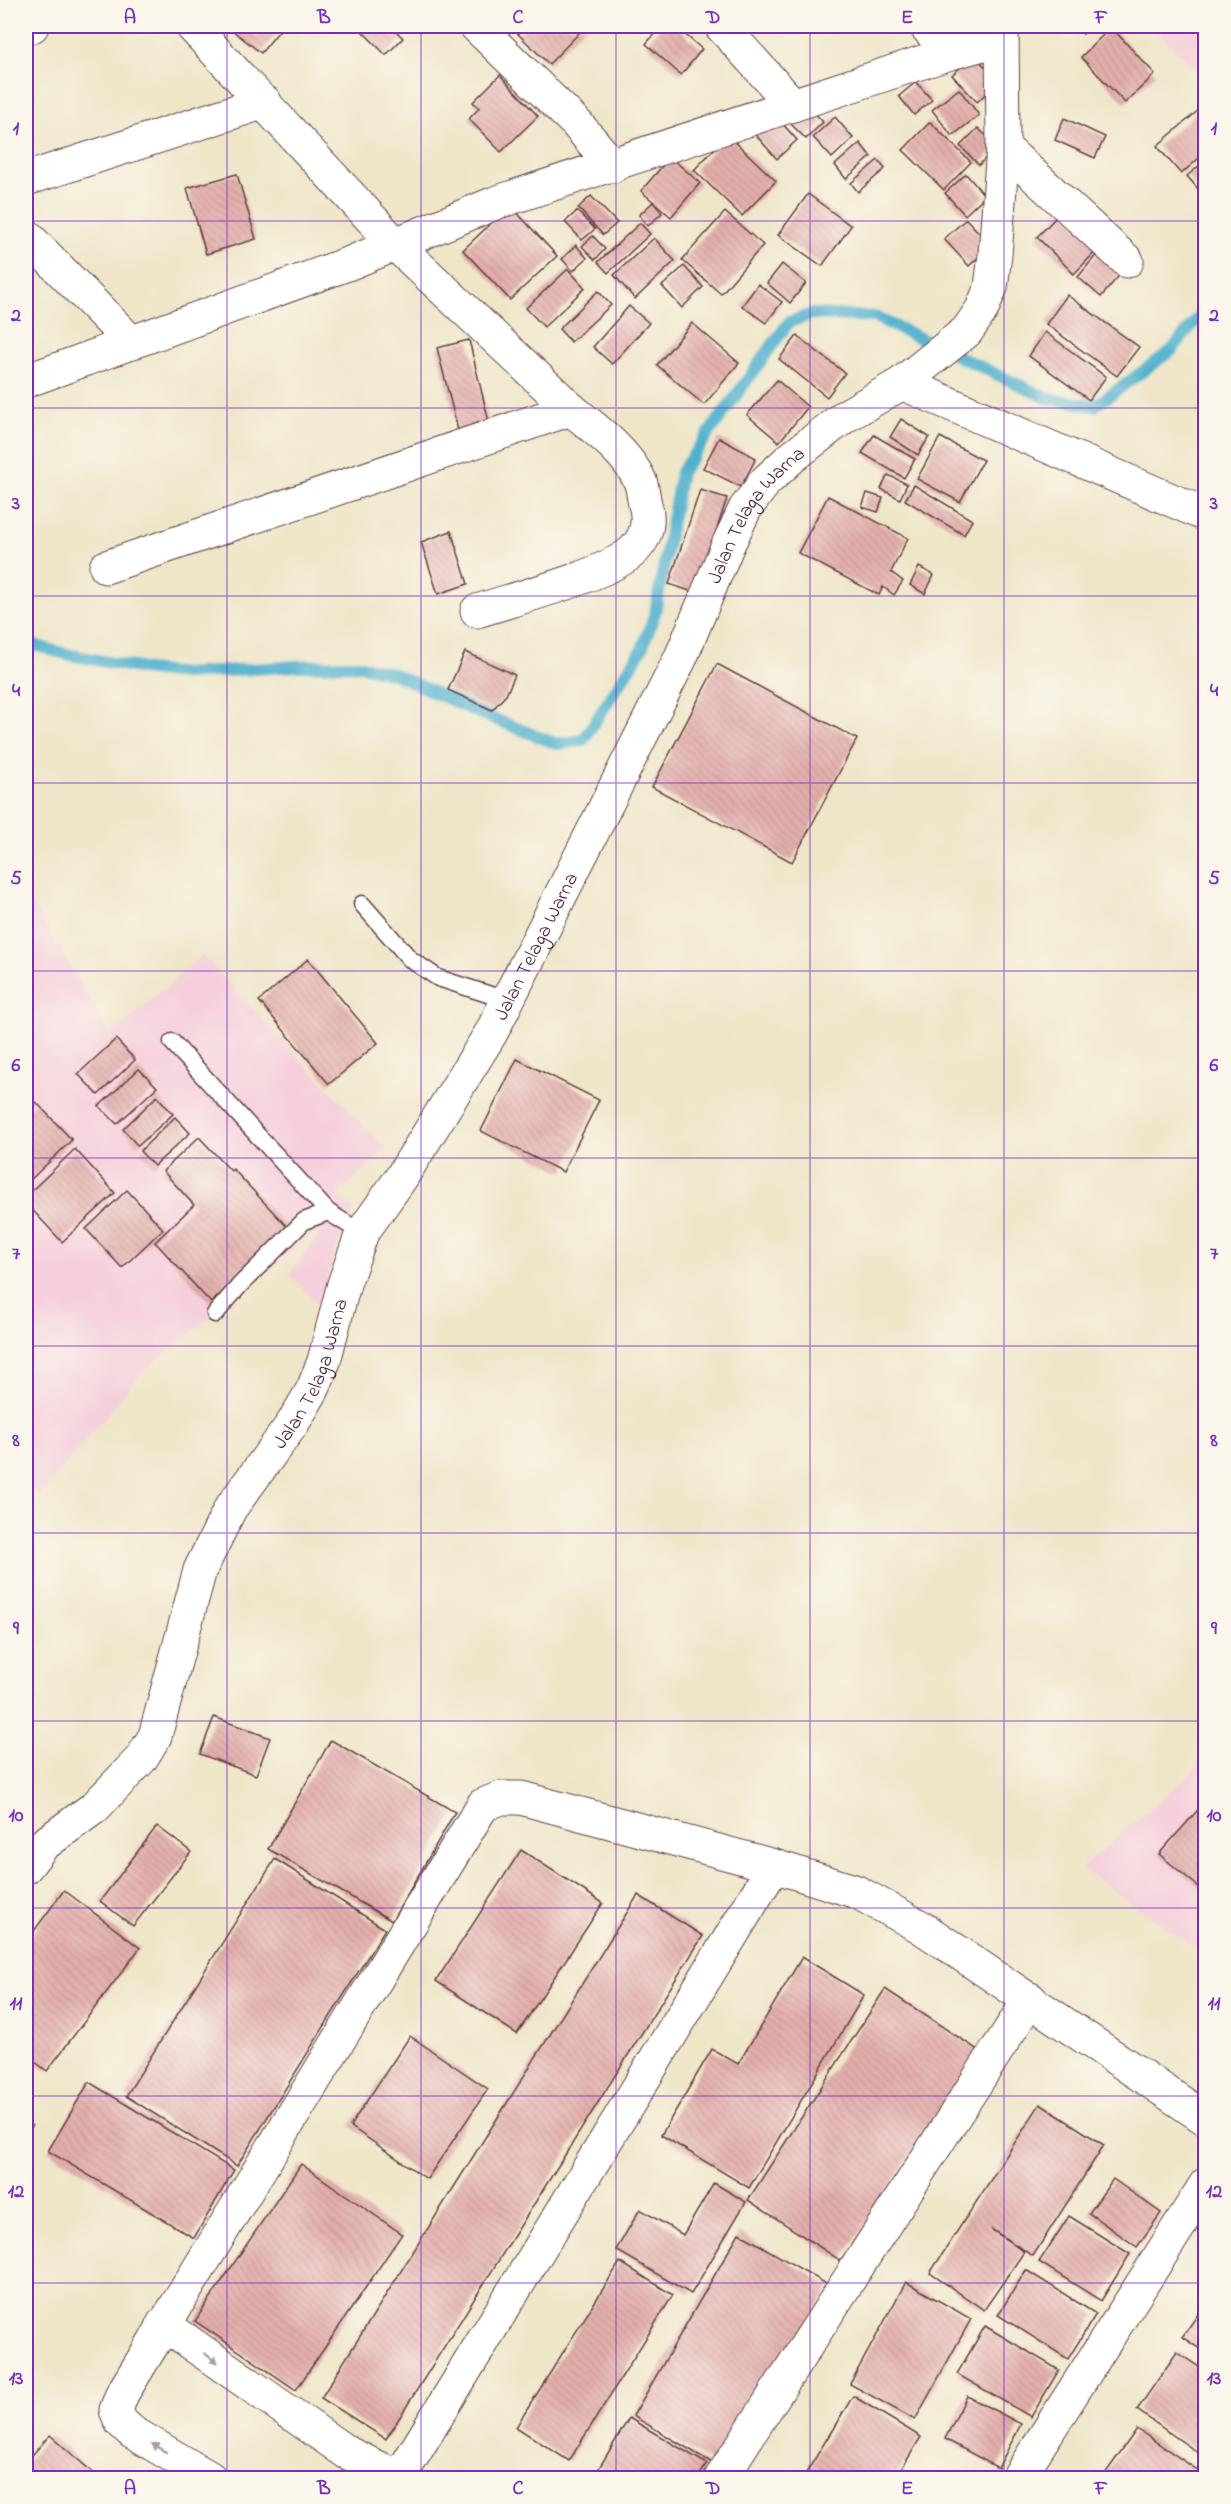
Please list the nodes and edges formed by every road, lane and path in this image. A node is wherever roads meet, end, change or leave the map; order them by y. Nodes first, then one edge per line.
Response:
1 (32, 26) edge
2 (192, 26) edge
3 (476, 26) edge
4 (721, 26) edge
5 (926, 26) edge
6 (26, 28) edge
7 (1001, 32) edge
8 (950, 53) junction
9 (265, 102) junction
10 (793, 105) junction
11 (1003, 147) junction
12 (613, 165) junction
13 (26, 178) edge
14 (26, 235) edge
15 (395, 244) junction
16 (1127, 261) dead end
17 (132, 343) junction
18 (911, 376) junction
19 (26, 381) edge
20 (571, 409) junction
21 (1199, 503) edge
22 (106, 567) dead end
23 (477, 612) dead end
24 (362, 904) dead end
25 (506, 1000) junction
26 (172, 1042) dead end
27 (328, 1212) junction
28 (362, 1233) junction
29 (215, 1314) dead end
30 (31, 1846) edge
31 (774, 1866) junction
32 (1030, 2000) junction
33 (1206, 2119) edge
34 (1206, 2184) edge
35 (163, 2324) junction
36 (366, 2471) edge
37 (210, 2478) edge
38 (400, 2478) edge
39 (722, 2478) edge
40 (1018, 2478) edge

1 - 6 street
2 - 9 street
3 - 12 street
4 - 10 street
5 - 8 street
7 - 8 street
7 - 11 street, Jalan Telaga Warna
8 - 10 street
9 - 13 street
9 - 15 street
10 - 12 street
11 - 16 street
11 - 18 street, Jalan Telaga Warna
12 - 15 street
14 - 17 street
15 - 17 street
15 - 20 street
17 - 19 street
18 - 21 street
18 - 25 street, Jalan Telaga Warna
20 - 22 street
20 - 23 street
24 - 25 lane
25 - 28 street, Jalan Telaga Warna
26 - 27 lane
27 - 28 lane
27 - 29 lane
28 - 30 street, Jalan Telaga Warna
31 - 32 street
31 - 35 street
31 - 38 street
32 - 33 street
32 - 39 street
34 - 40 street
35 -> 36 street
37 -> 35 street
36 - 38 street

